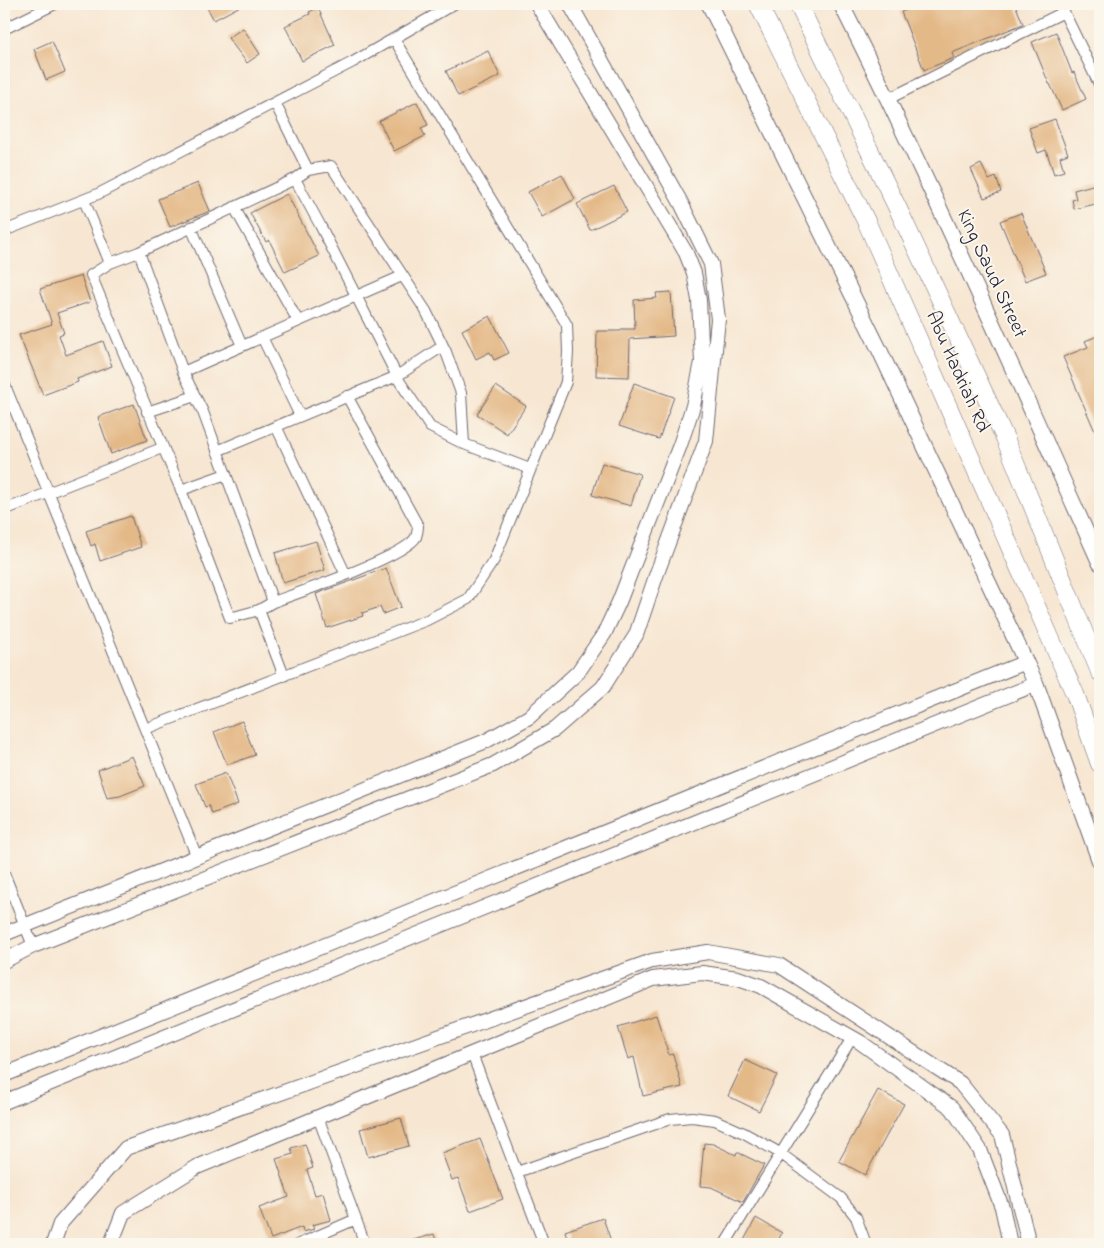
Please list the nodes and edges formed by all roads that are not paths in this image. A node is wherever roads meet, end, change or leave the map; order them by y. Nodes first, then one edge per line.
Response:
1 (55, 4) edge
2 (454, 4) edge
3 (537, 4) edge
4 (570, 4) edge
5 (709, 4) edge
6 (758, 4) edge
7 (798, 4) edge
8 (840, 4) edge
9 (1062, 8) edge
10 (5, 25) edge
11 (394, 39) junction
12 (1100, 86) edge
13 (888, 99) junction
14 (275, 103) junction
15 (308, 170) junction
16 (295, 179) junction
17 (84, 200) junction
18 (234, 207) junction
19 (191, 227) junction
20 (4, 230) edge
21 (139, 252) junction
22 (110, 263) junction
23 (402, 276) junction
24 (356, 296) junction
25 (298, 321) junction
26 (262, 337) junction
27 (242, 346) junction
28 (443, 346) junction
29 (183, 372) junction
30 (397, 376) junction
31 (4, 383) edge
32 (195, 396) junction
33 (347, 396) junction
34 (148, 412) junction
35 (300, 416) junction
36 (276, 426) junction
37 (464, 444) junction
38 (162, 448) junction
39 (217, 451) junction
40 (530, 469) junction
41 (226, 474) junction
42 (180, 490) junction
43 (49, 492) junction
44 (4, 510) edge
45 (1100, 564) edge
46 (346, 574) junction
47 (273, 602) junction
48 (258, 610) junction
49 (1026, 662) junction
50 (1100, 672) edge
51 (284, 676) junction
52 (1036, 684) junction
53 (145, 729) junction
54 (1100, 764) edge
55 (197, 857) junction
56 (1100, 862) edge
57 (4, 873) edge
58 (25, 926) junction
59 (4, 934) edge
60 (33, 946) junction
61 (4, 961) edge
62 (852, 1038) junction
63 (472, 1054) junction
64 (4, 1075) edge
65 (4, 1102) edge
66 (318, 1118) junction
67 (780, 1153) junction
68 (517, 1172) junction
69 (354, 1220) junction
70 (53, 1244) edge
71 (111, 1244) edge
72 (299, 1244) edge
73 (365, 1244) edge
74 (544, 1244) edge
75 (725, 1244) edge
76 (866, 1244) edge
77 (1010, 1244) edge
78 (1029, 1244) edge

1 - 10 street
2 - 11 street
3 - 55 street
4 - 60 street
5 - 49 main road
6 - 54 highway, Abu Hadriah Rd
7 - 50 highway, Abu Hadriah Rd
8 - 13 main road, King Saud Street
9 - 12 street
9 - 13 street
11 - 14 street
11 - 40 street
13 - 45 main road, King Saud Street
14 - 15 street
14 - 17 street
15 - 16 street
15 - 23 street
16 - 18 street
16 - 24 street
17 - 20 street
17 - 22 street
18 - 19 street
18 - 25 street
19 - 21 street
19 - 27 street
21 - 22 street
21 - 29 street
22 - 34 street
23 - 24 street
23 - 28 street
24 - 25 street
24 - 30 street
25 - 26 street
26 - 27 street
26 - 35 street
27 - 29 street
28 - 30 street
28 - 37 street
29 - 32 street
30 - 33 street
30 - 37 street
31 - 43 street
32 - 34 street
32 - 39 street
33 - 35 street
33 - 46 street
34 - 38 street
35 - 36 street
36 - 39 street
36 - 46 street
37 - 40 street
38 - 42 street
38 - 43 street
39 - 41 street
40 - 51 street
41 - 42 street
41 - 47 street
42 - 48 street
43 - 44 street
43 - 53 street
46 - 47 street
47 - 48 street
48 - 51 street
49 - 52 main road
49 - 64 street
51 - 53 street
52 - 56 main road
52 - 65 street
53 - 55 street
55 - 58 street
57 - 58 street
58 - 59 street
58 - 60 street
60 - 61 street
62 - 63 street
62 - 67 street
62 - 77 street
63 - 66 street
63 - 68 street
66 - 69 street
66 - 71 street
67 - 68 street
67 - 75 street
67 - 76 street
68 - 74 street
69 - 72 street
69 - 73 street
70 - 78 street

